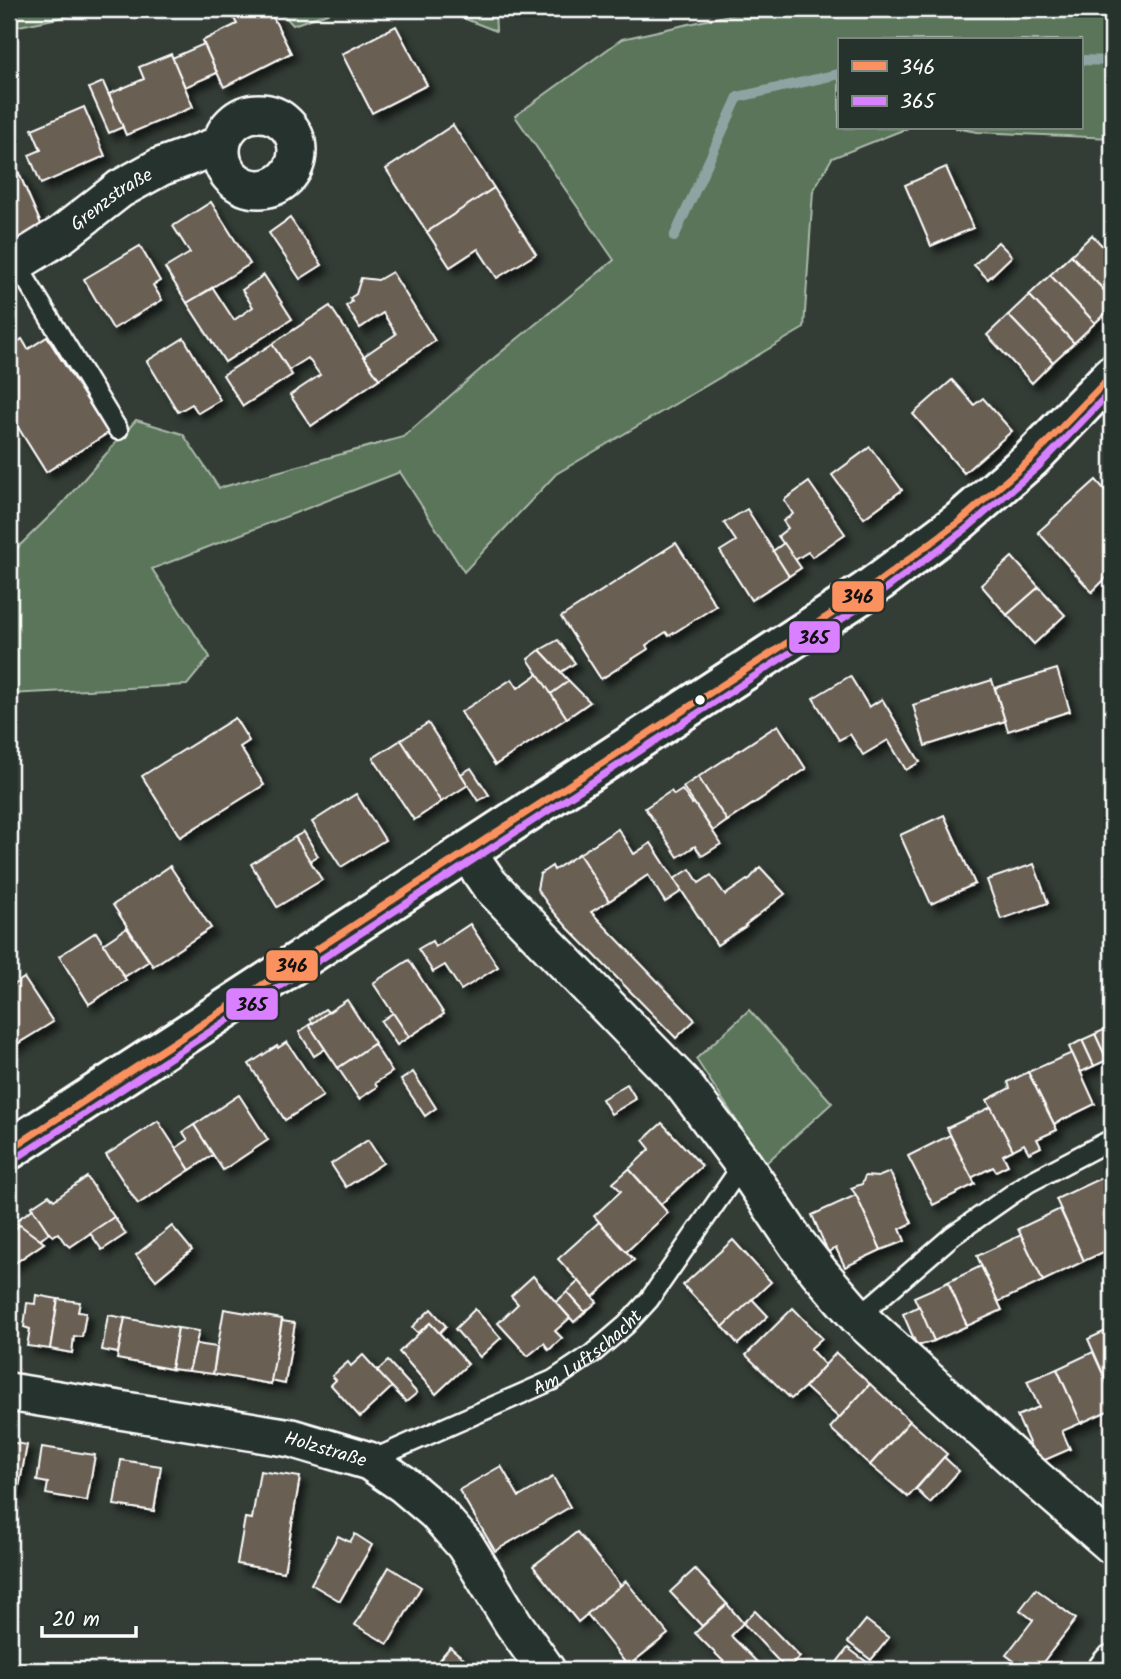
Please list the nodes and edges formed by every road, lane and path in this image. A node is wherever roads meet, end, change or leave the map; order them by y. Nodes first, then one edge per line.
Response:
1 (220, 145) dead end
2 (12, 264) edge
3 (1112, 375) edge
4 (118, 430) dead end
5 (467, 852) junction
6 (1112, 1139) edge
7 (9, 1150) edge
8 (743, 1164) junction
9 (858, 1317) junction
10 (9, 1392) edge
11 (369, 1461) junction
12 (1112, 1545) edge
13 (1112, 1664) edge
14 (546, 1670) edge
15 (1107, 1670) edge

1 - 2 street, Grenzstraße
2 - 4 lane
3 - 5 street
5 - 7 street
5 - 8 street
6 - 9 lane
8 - 9 street
8 - 11 lane, Am Luftschacht
9 - 12 street
10 - 11 street, Holzstraße
11 - 14 street, Holzstraße
13 - 15 street

